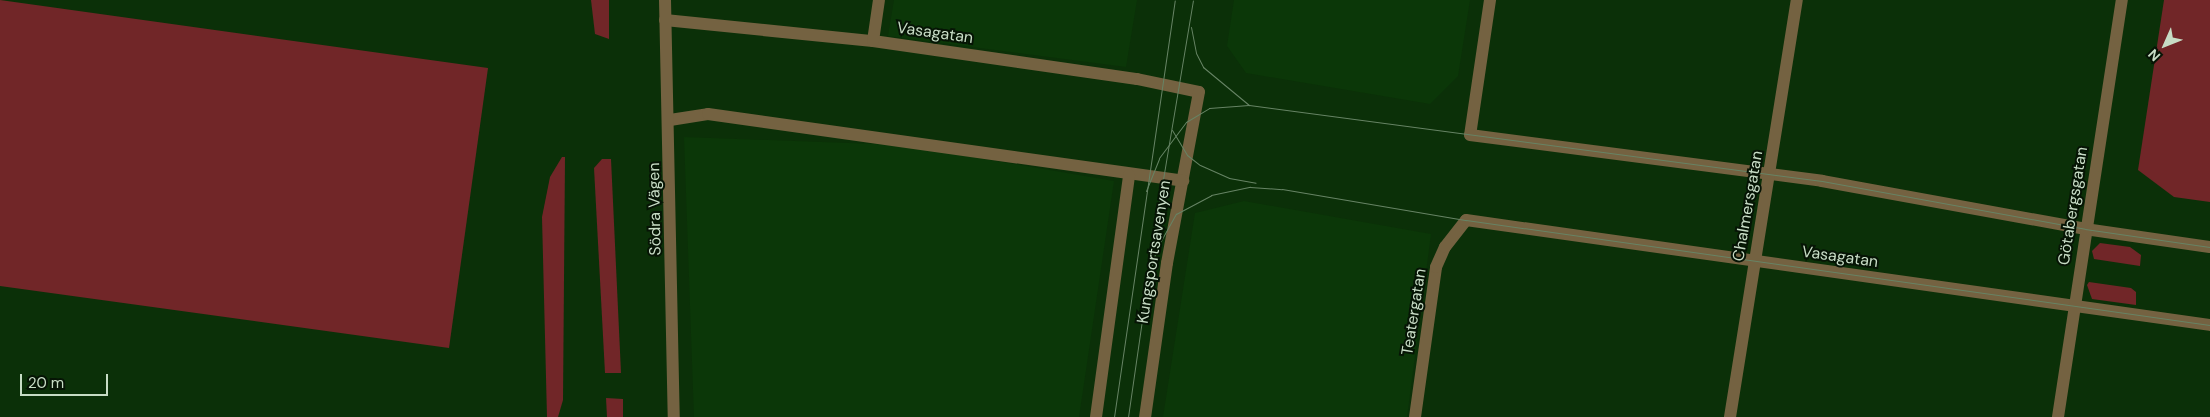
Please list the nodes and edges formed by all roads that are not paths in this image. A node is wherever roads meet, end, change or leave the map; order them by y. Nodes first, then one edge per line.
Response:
1 (665, 0) edge
2 (879, 0) edge
3 (1490, 0) edge
4 (1797, 0) edge
5 (2122, 0) edge
6 (665, 20) junction
7 (872, 41) junction
8 (1199, 92) joint
9 (670, 120) junction
10 (1129, 174) junction
11 (1770, 174) junction
12 (1182, 181) junction
13 (1466, 220) joint
14 (2085, 229) junction
15 (2210, 247) edge
16 (1754, 261) junction
17 (2074, 307) junction
18 (2210, 325) edge
19 (674, 417) edge
20 (1096, 417) edge
21 (1145, 417) edge
22 (1415, 417) edge
23 (1730, 417) edge
24 (2058, 417) edge

1 - 6 street, Södra Vägen
2 - 7 street
3 - 11 street
4 - 11 street, Chalmersgatan
5 - 14 street, Götabergsgatan
6 - 7 street, Vasagatan
6 - 9 street, Södra Vägen
7 - 8 street, Vasagatan
8 - 12 street, Kungsportsavenyen
9 - 10 street
9 - 19 street, Södra Vägen
10 - 12 street
10 - 20 street, Kungsportsavenyen
11 - 14 street
11 - 16 street, Chalmersgatan
12 - 21 street, Kungsportsavenyen
13 - 16 street, Vasagatan
13 - 22 street, Teatergatan
14 - 15 street
14 - 17 street, Götabergsgatan
16 - 17 street, Vasagatan
16 - 23 street, Chalmersgatan
17 - 18 street, Vasagatan
17 - 24 street, Götabergsgatan

